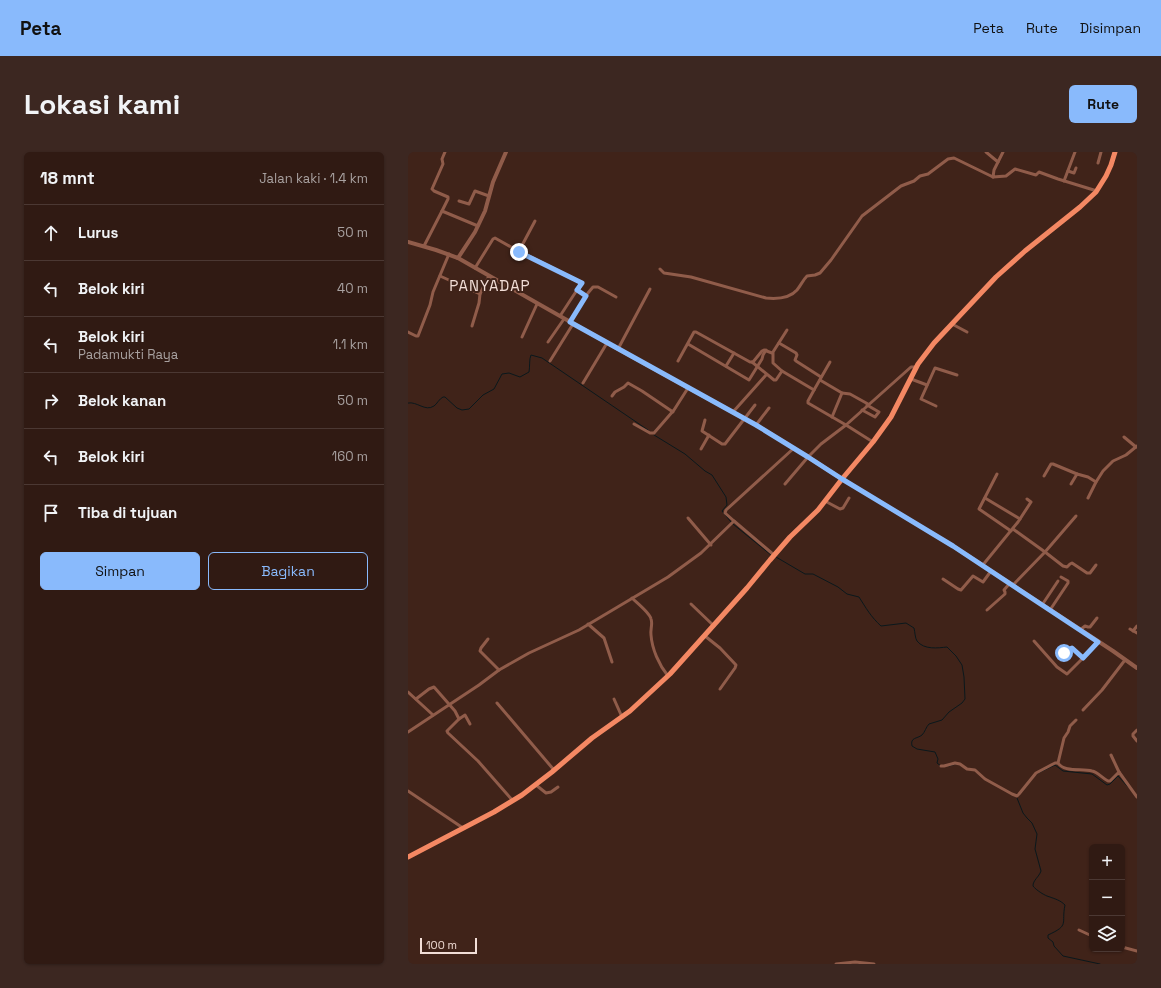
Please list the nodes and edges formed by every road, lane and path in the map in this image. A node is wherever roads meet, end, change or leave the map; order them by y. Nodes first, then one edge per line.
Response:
1 (445, 152) edge
2 (506, 152) edge
3 (986, 152) edge
4 (1003, 152) edge
5 (1075, 152) edge
6 (1101, 152) edge
7 (1116, 152) edge
8 (998, 162) junction
9 (1098, 163) dead end
10 (1076, 168) dead end
11 (1068, 171) junction
12 (993, 176) junction
13 (1064, 181) junction
14 (470, 190) dead end
15 (1097, 190) junction
16 (474, 191) junction
17 (490, 196) junction
18 (459, 201) dead end
19 (442, 211) junction
20 (535, 221) dead end
21 (478, 226) junction
22 (408, 242) edge
23 (424, 246) junction
24 (519, 252) junction
25 (449, 255) junction
26 (458, 258) junction
27 (474, 268) junction
28 (660, 269) dead end
29 (440, 276) junction
30 (489, 276) junction
31 (650, 289) dead end
32 (577, 290) junction
33 (480, 294) junction
34 (586, 296) junction
35 (616, 297) dead end
36 (537, 304) junction
37 (562, 317) junction
38 (572, 323) junction
39 (952, 324) junction
40 (472, 326) dead end
41 (787, 330) dead end
42 (408, 332) edge
43 (967, 332) dead end
44 (522, 337) dead end
45 (548, 342) dead end
46 (607, 343) junction
47 (779, 343) junction
48 (688, 344) junction
49 (618, 349) junction
50 (766, 350) junction
51 (734, 353) junction
52 (772, 353) junction
53 (550, 361) dead end
54 (678, 361) dead end
55 (752, 362) junction
56 (830, 362) dead end
57 (726, 366) junction
58 (758, 367) junction
59 (916, 367) junction
60 (782, 371) junction
61 (766, 375) junction
62 (957, 375) dead end
63 (820, 379) junction
64 (911, 379) junction
65 (583, 383) dead end
66 (927, 385) junction
67 (688, 388) junction
68 (814, 390) junction
69 (842, 393) junction
70 (612, 396) dead end
71 (755, 405) dead end
72 (868, 405) junction
73 (936, 406) dead end
74 (769, 408) dead end
75 (862, 410) junction
76 (673, 412) junction
77 (733, 412) junction
78 (832, 417) junction
79 (744, 419) junction
80 (705, 420) dead end
81 (634, 424) dead end
82 (756, 425) junction
83 (846, 425) junction
84 (709, 435) junction
85 (1124, 437) dead end
86 (873, 442) junction
87 (1137, 447) edge
88 (794, 448) junction
89 (701, 449) dead end
90 (808, 457) junction
91 (997, 474) dead end
92 (1077, 474) junction
93 (1044, 476) dead end
94 (842, 479) junction
95 (1096, 482) junction
96 (785, 484) dead end
97 (1071, 484) dead end
98 (849, 498) dead end
99 (985, 498) junction
100 (1088, 498) dead end
101 (1027, 499) dead end
102 (825, 501) junction
103 (1076, 516) dead end
104 (688, 518) dead end
105 (1020, 519) junction
106 (734, 522) junction
107 (1012, 530) junction
108 (711, 545) junction
109 (1045, 552) junction
110 (774, 555) junction
111 (1096, 565) dead end
112 (982, 566) junction
113 (991, 571) junction
114 (1061, 577) dead end
115 (943, 579) dead end
116 (1058, 582) dead end
117 (1011, 584) junction
118 (632, 598) junction
119 (691, 604) dead end
120 (1042, 605) junction
121 (987, 610) dead end
122 (1050, 610) junction
123 (1098, 618) dead end
124 (588, 624) junction
125 (714, 626) junction
126 (1137, 626) edge
127 (1080, 630) junction
128 (1137, 634) edge
129 (705, 636) junction
130 (488, 639) dead end
131 (1034, 642) dead end
132 (1098, 642) junction
133 (1060, 650) dead end
134 (1083, 658) junction
135 (1125, 660) junction
136 (612, 662) dead end
137 (1137, 668) edge
138 (499, 670) junction
139 (668, 676) junction
140 (720, 689) dead end
141 (408, 692) edge
142 (416, 699) junction
143 (614, 699) dead end
144 (497, 703) dead end
145 (449, 704) junction
146 (1083, 710) dead end
147 (433, 715) junction
148 (622, 717) junction
149 (459, 719) junction
150 (1076, 720) dead end
151 (470, 724) dead end
152 (1137, 730) edge
153 (408, 732) edge
154 (1137, 741) edge
155 (1111, 755) dead end
156 (1058, 763) junction
157 (941, 766) dead end
158 (554, 770) junction
159 (1119, 772) junction
160 (536, 784) junction
161 (558, 787) dead end
162 (408, 791) edge
163 (1137, 797) edge
164 (513, 801) junction
165 (463, 828) junction
166 (408, 856) edge
167 (1079, 930) dead end
168 (1089, 935) edge
169 (1125, 948) edge
170 (1137, 951) edge
171 (836, 964) edge
172 (874, 964) edge

1 - 19 street
2 - 17 street
3 - 8 street
4 - 8 street
5 - 11 street
6 - 9 street
7 - 15 main road
8 - 12 street
10 - 11 street
11 - 13 street
12 - 13 street
12 - 28 street
13 - 15 street
14 - 16 street
15 - 39 main road
16 - 17 street
16 - 18 street
17 - 21 street
19 - 21 street
19 - 23 street
20 - 24 street
21 - 26 street
22 - 23 street
23 - 25 street
24 - 27 street
24 - 32 street
25 - 26 street
25 - 29 street
26 - 27 street
27 - 30 street
29 - 33 street
29 - 42 street
30 - 33 street
30 - 36 street
31 - 49 street
32 - 34 street
32 - 37 street
33 - 40 street
34 - 35 street
34 - 38 street
36 - 37 street
36 - 44 street
37 - 38 street
37 - 45 street
38 - 46 street
38 - 53 street
39 - 43 street
39 - 59 main road
41 - 47 street
46 - 49 street
46 - 65 street
47 - 52 street
47 - 63 street
48 - 51 street
48 - 54 street
48 - 57 street
49 - 67 street
50 - 52 street
50 - 55 street
50 - 58 street
51 - 55 street
51 - 57 street
52 - 60 street
55 - 58 street
56 - 63 street
57 - 58 street
58 - 61 street
59 - 64 main road
59 - 72 street
60 - 61 street
60 - 68 street
61 - 77 street
62 - 66 street
63 - 68 street
63 - 69 street
64 - 66 street
64 - 86 main road
66 - 73 street
67 - 76 street
67 - 77 street
68 - 78 street
69 - 72 street
69 - 78 street
70 - 76 street
71 - 79 street
72 - 75 street
72 - 75 street
74 - 82 street
75 - 83 street
76 - 81 street
77 - 79 street
78 - 83 street
79 - 82 street
79 - 84 street
80 - 84 street
82 - 88 street
83 - 86 street
83 - 90 street
84 - 89 street
85 - 87 street
86 - 94 main road
87 - 95 street
88 - 90 street
88 - 106 street
90 - 94 street
90 - 96 street
91 - 99 street
92 - 93 street
92 - 95 street
92 - 97 street
94 - 102 main road
94 - 112 street
95 - 100 street
98 - 102 street
99 - 105 street
99 - 107 street
101 - 105 street
102 - 110 main road
103 - 109 street
104 - 108 street
105 - 107 street
106 - 108 street
106 - 110 street
107 - 109 street
107 - 112 street
108 - 118 street
109 - 111 street
109 - 117 street
110 - 125 main road
112 - 113 street
113 - 115 street
113 - 117 street
114 - 122 street
116 - 120 street
117 - 120 street
117 - 121 street
118 - 124 street
118 - 139 street
119 - 125 street
120 - 122 street
122 - 127 street
123 - 127 street
124 - 136 street
124 - 138 street
125 - 129 main road
126 - 128 street
127 - 132 street
129 - 139 main road
129 - 140 street
130 - 138 street
131 - 134 street
132 - 134 street
132 - 135 street
133 - 134 street
135 - 137 street
135 - 146 street
138 - 145 street
139 - 148 main road
141 - 142 street
142 - 145 street
142 - 147 street
143 - 148 street
144 - 158 street
145 - 147 street
145 - 149 street
147 - 153 street
148 - 158 main road
149 - 151 street
149 - 164 street
150 - 156 street
152 - 154 street
155 - 159 street
156 - 157 street
156 - 159 street
158 - 160 main road
159 - 163 street
160 - 161 street
160 - 164 main road
162 - 165 street
164 - 165 main road
165 - 166 main road
167 - 168 street
169 - 170 street
171 - 172 street

